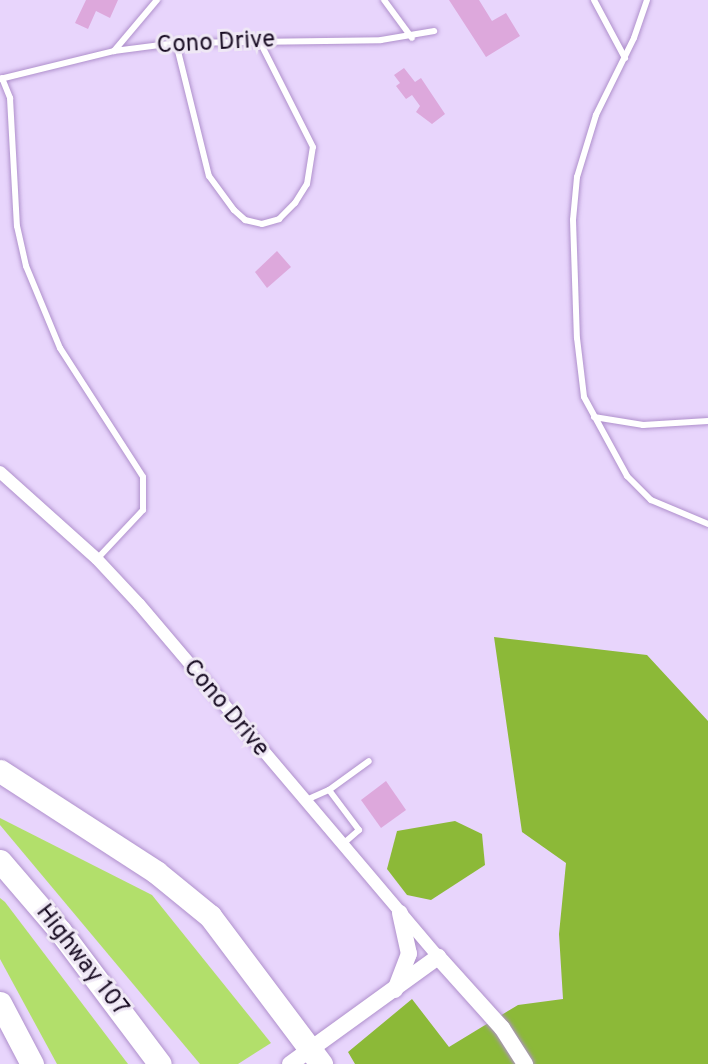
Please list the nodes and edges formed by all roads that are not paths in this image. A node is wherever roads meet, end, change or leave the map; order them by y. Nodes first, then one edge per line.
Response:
1 (157, 0) edge
2 (384, 0) edge
3 (594, 0) edge
4 (647, 0) edge
5 (434, 31) dead end
6 (412, 38) junction
7 (259, 40) junction
8 (176, 43) junction
9 (114, 51) junction
10 (625, 58) junction
11 (1, 79) edge
12 (594, 417) junction
13 (708, 421) edge
14 (0, 472) edge
15 (708, 524) edge
16 (97, 559) junction
17 (369, 761) dead end
18 (0, 771) edge
19 (329, 790) junction
20 (302, 802) junction
21 (341, 846) junction
22 (0, 861) edge
23 (400, 913) junction
24 (438, 957) junction
25 (392, 995) junction
26 (0, 1003) edge
27 (316, 1057) edge
28 (32, 1064) edge
29 (160, 1064) edge
30 (290, 1064) edge
31 (525, 1064) edge

1 - 9 lane
2 - 6 lane
3 - 10 lane
4 - 10 lane
5 - 6 lane, Cono Drive
6 - 7 lane, Cono Drive
7 - 8 lane, Cono Drive
7 - 8 lane
8 - 9 lane, Cono Drive
9 - 11 lane, Cono Drive
10 - 12 lane
11 - 16 lane
12 - 13 lane
12 - 15 lane
14 - 16 street, Cono Drive
16 - 20 street, Cono Drive
17 - 19 lane
18 - 27 highway
19 - 20 lane
19 - 21 lane
20 - 21 street, Cono Drive
21 - 23 street, Cono Drive
22 - 29 highway, Highway 107
23 - 24 street, Cono Drive
23 - 25 street
24 - 25 street
24 - 31 street
25 - 27 street
26 - 28 highway
27 - 30 street

